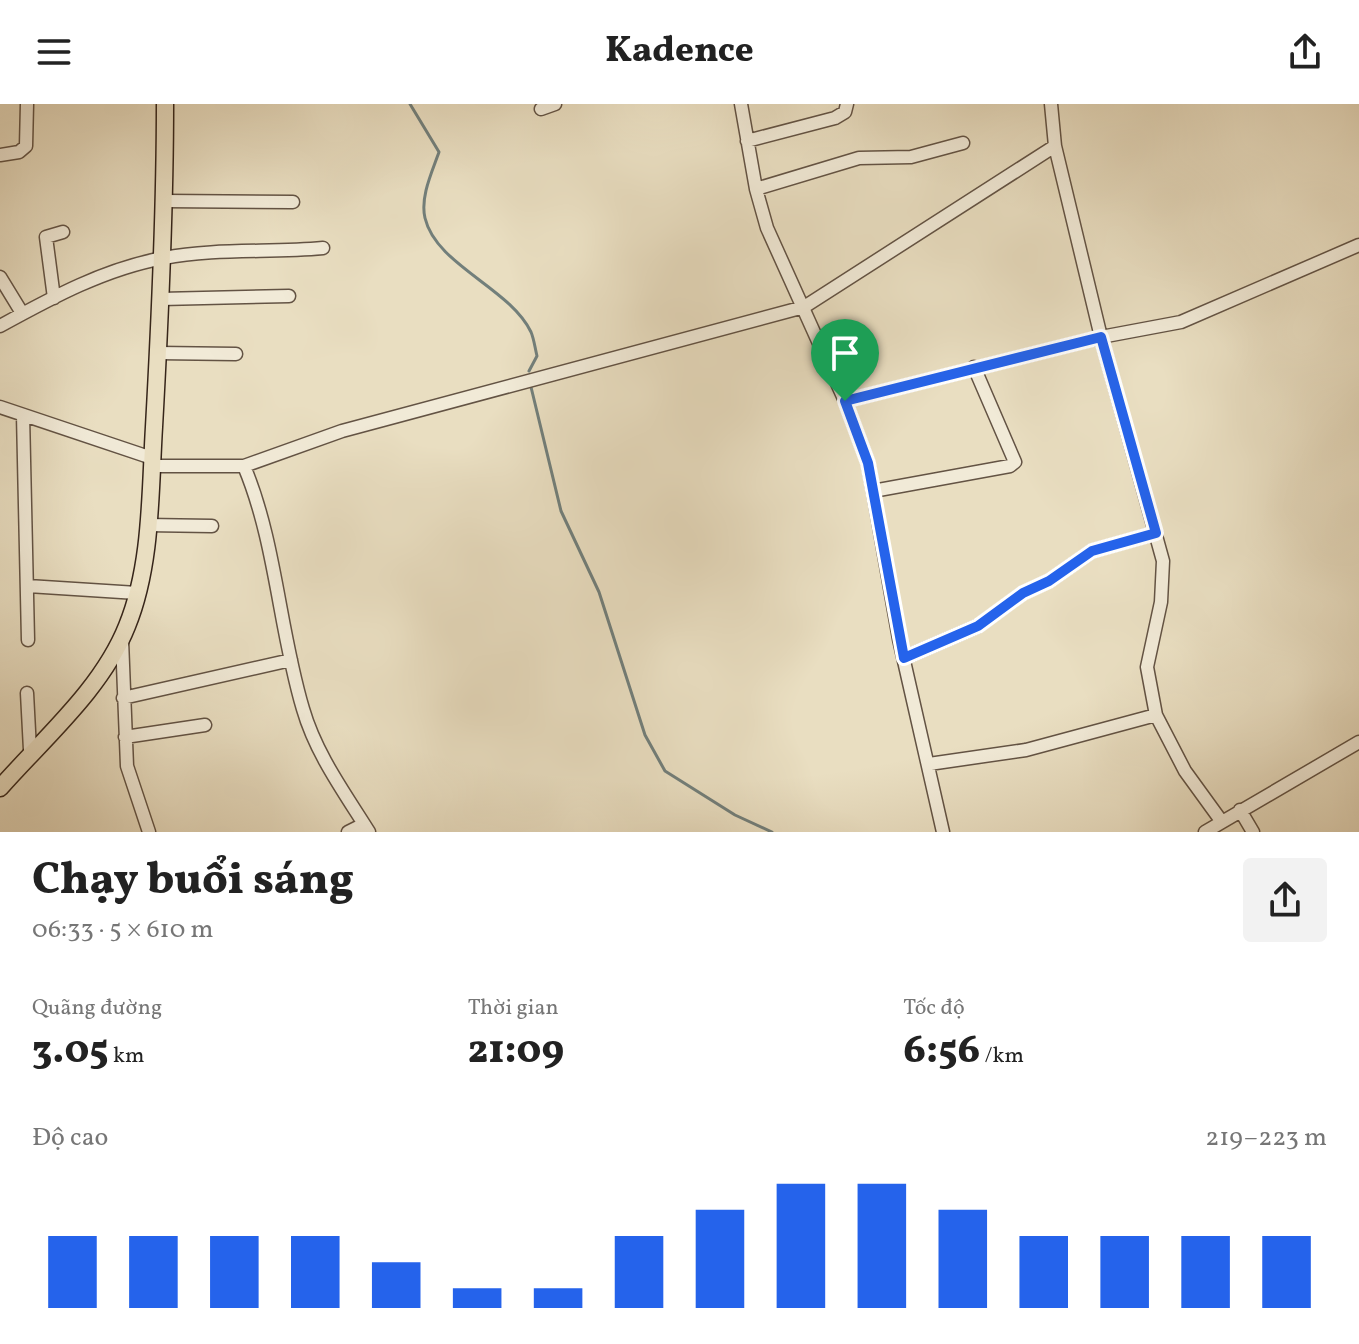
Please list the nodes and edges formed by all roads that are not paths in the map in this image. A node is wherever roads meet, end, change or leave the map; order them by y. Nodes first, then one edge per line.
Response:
1 (27, 104) edge
2 (165, 104) edge
3 (555, 104) edge
4 (741, 104) edge
5 (847, 104) edge
6 (1051, 104) edge
7 (541, 109) dead end
8 (747, 141) junction
9 (963, 143) dead end
10 (1055, 146) junction
11 (0, 155) edge
12 (756, 189) junction
13 (165, 201) junction
14 (293, 202) dead end
15 (63, 232) dead end
16 (1359, 245) edge
17 (323, 248) dead end
18 (163, 258) junction
19 (0, 277) edge
20 (289, 296) dead end
21 (54, 298) junction
22 (161, 299) junction
23 (804, 307) junction
24 (22, 313) junction
25 (0, 326) edge
26 (1101, 337) junction
27 (158, 353) junction
28 (236, 354) dead end
29 (974, 367) junction
30 (845, 401) junction
31 (0, 407) edge
32 (23, 415) junction
33 (152, 462) junction
34 (244, 466) junction
35 (873, 491) junction
36 (147, 525) junction
37 (212, 526) dead end
38 (1156, 533) junction
39 (28, 586) junction
40 (137, 593) junction
41 (122, 636) junction
42 (28, 640) dead end
43 (904, 658) junction
44 (291, 660) junction
45 (27, 693) dead end
46 (123, 698) junction
47 (1156, 715) junction
48 (205, 725) dead end
49 (125, 737) junction
50 (1359, 742) edge
51 (36, 746) junction
52 (929, 764) junction
53 (0, 777) edge
54 (0, 788) edge
55 (1240, 810) junction
56 (1222, 822) junction
57 (367, 828) edge
58 (149, 832) edge
59 (348, 832) edge
60 (943, 832) edge
61 (1205, 832) edge
62 (1253, 832) edge

1 - 11 street
2 - 13 main road
3 - 7 street
4 - 8 street
5 - 8 street
6 - 10 street
8 - 12 street
9 - 12 street
10 - 23 street
10 - 26 street
12 - 23 street
13 - 14 street
13 - 18 main road
15 - 21 street
16 - 26 street
17 - 18 street
18 - 21 street
18 - 22 main road
19 - 24 street
20 - 22 street
21 - 24 street
22 - 27 main road
23 - 30 street
23 - 34 street
24 - 25 street
26 - 29 street
26 - 38 street
27 - 28 street
27 - 33 main road
29 - 30 street
29 - 35 street
30 - 35 street
31 - 32 street
32 - 33 street
32 - 39 street
33 - 34 street
33 - 36 main road
34 - 44 street
35 - 43 street
36 - 37 street
36 - 40 main road
38 - 43 street
38 - 47 street
39 - 40 street
39 - 42 street
40 - 41 main road
41 - 46 street
41 - 51 main road
43 - 52 street
44 - 46 street
44 - 57 street
45 - 51 street
46 - 49 street
47 - 52 street
47 - 56 street
48 - 49 street
49 - 58 street
50 - 55 street
51 - 53 main road
51 - 54 main road
52 - 60 street
55 - 56 street
55 - 62 street
56 - 61 street
57 - 59 street

